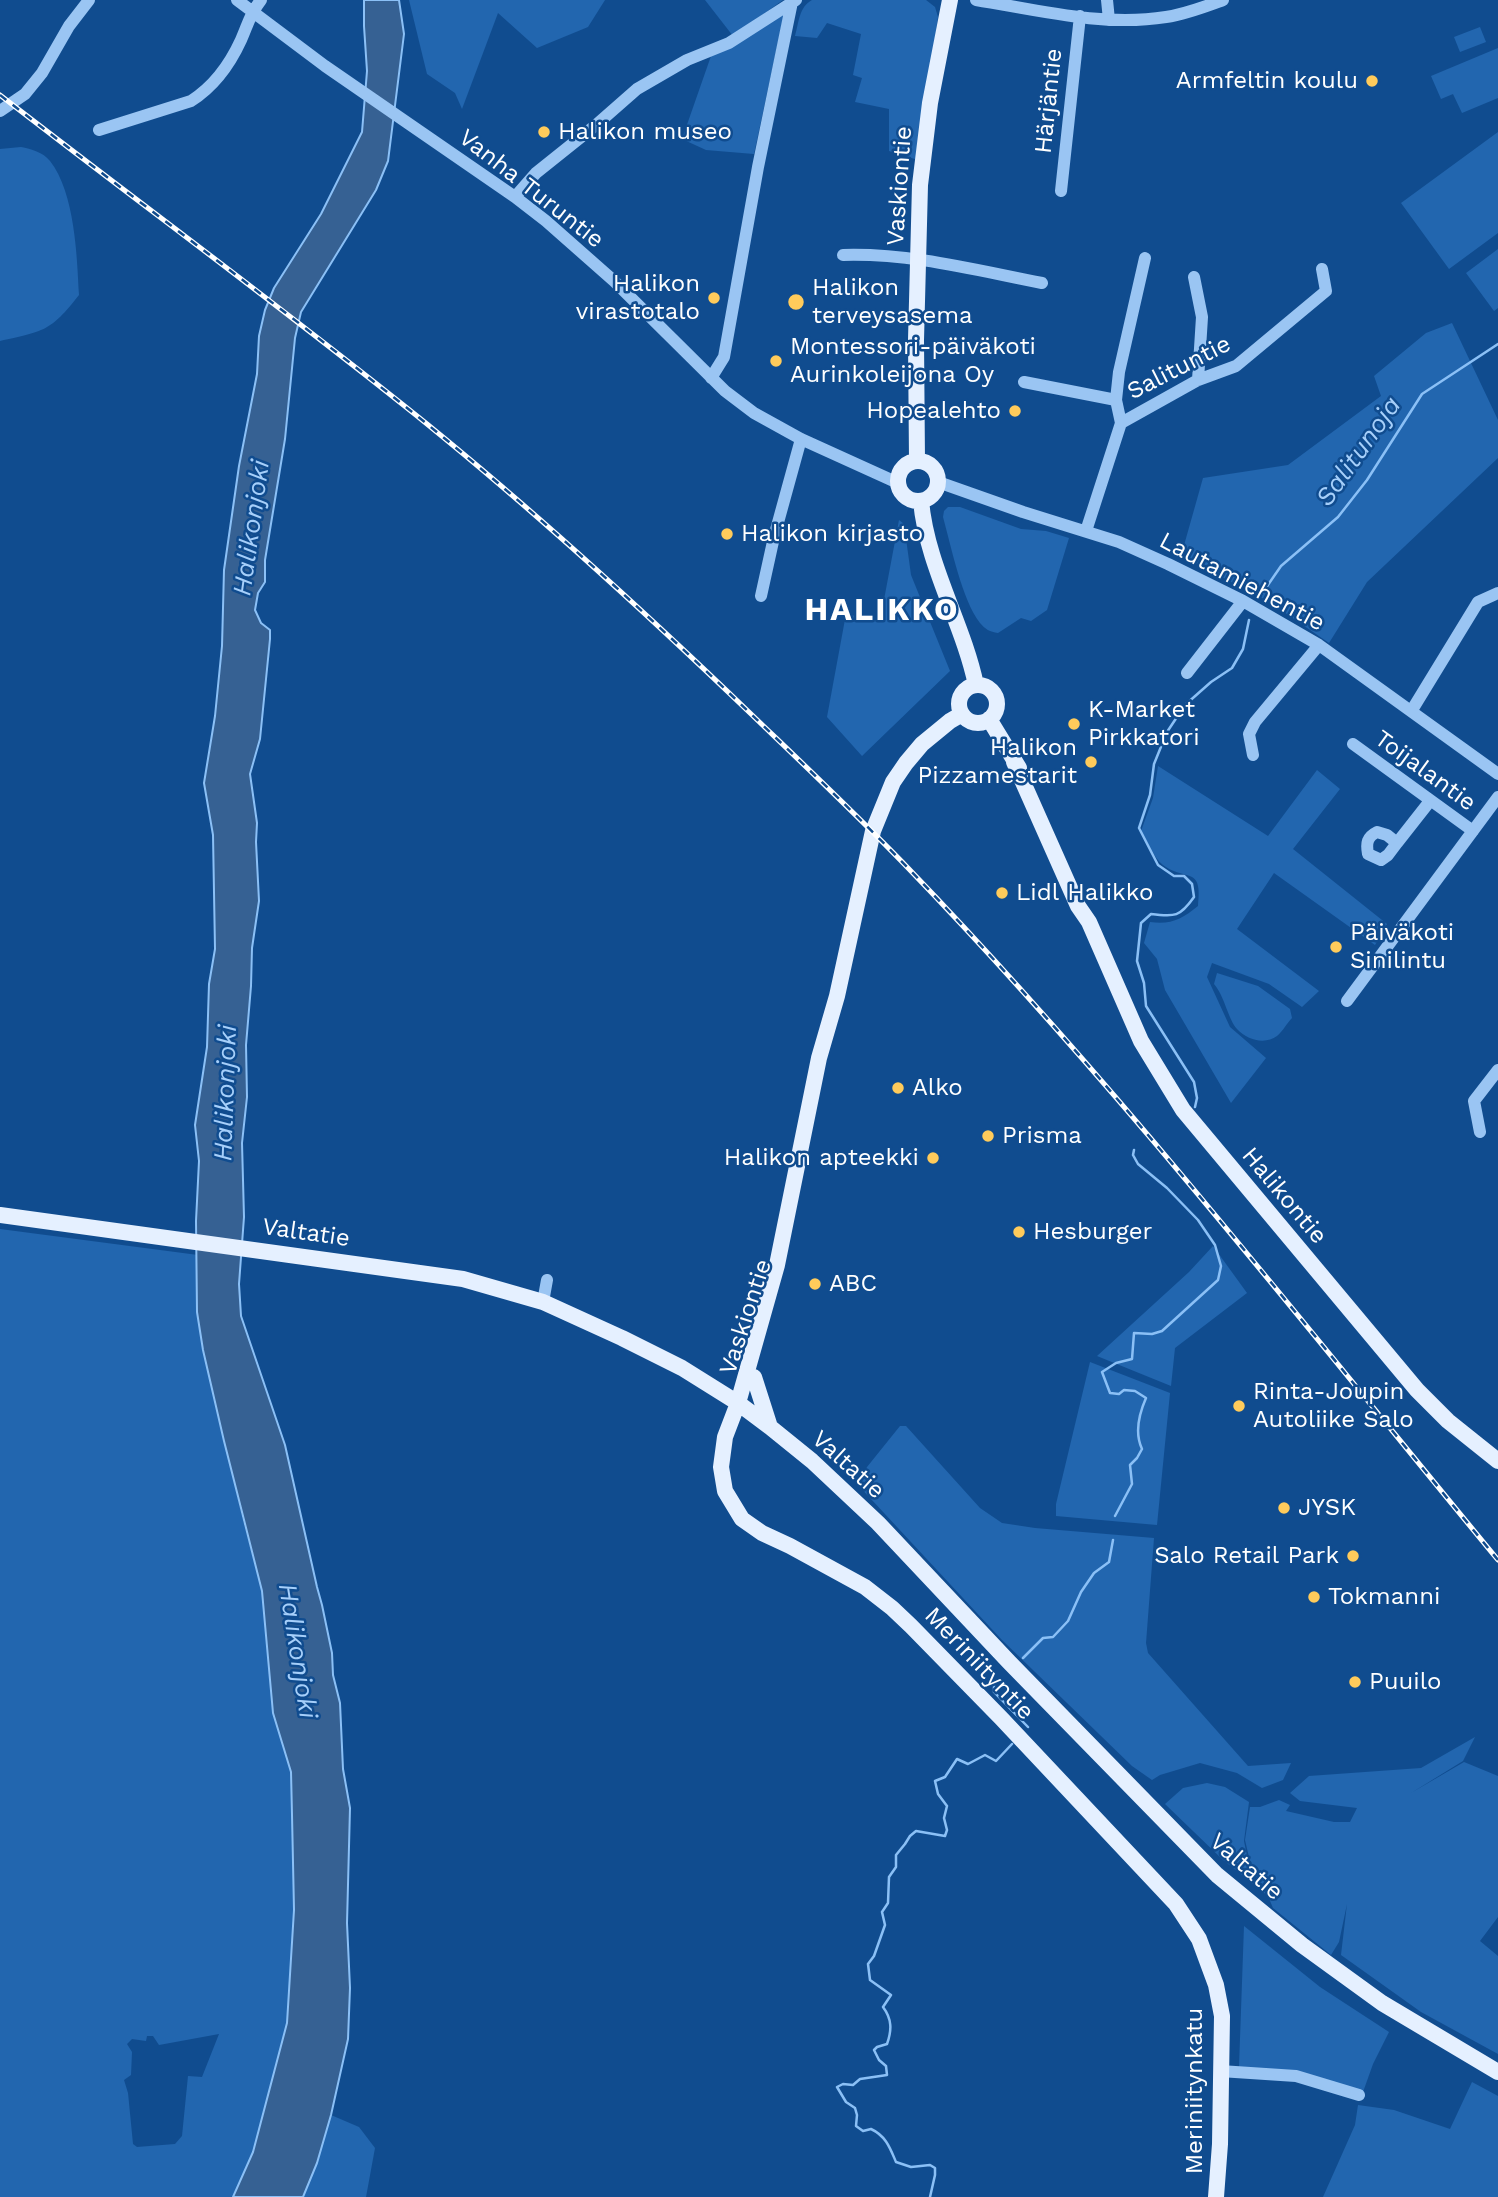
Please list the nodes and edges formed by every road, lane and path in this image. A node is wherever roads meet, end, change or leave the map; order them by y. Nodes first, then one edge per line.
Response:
1 (89, 0) edge
2 (237, 0) edge
3 (261, 0) edge
4 (950, 0) edge
5 (976, 0) edge
6 (1107, 0) edge
7 (1223, 0) edge
8 (794, 1) edge
9 (252, 11) junction
10 (1080, 16) junction
11 (1109, 20) junction
12 (0, 111) edge
13 (99, 130) dead end
14 (1061, 191) dead end
15 (515, 197) junction
16 (843, 255) dead end
17 (918, 258) junction
18 (1145, 258) dead end
19 (1322, 270) dead end
20 (1194, 277) dead end
21 (1042, 283) dead end
22 (712, 378) junction
23 (1198, 380) junction
24 (1024, 382) dead end
25 (1116, 400) junction
26 (1121, 423) junction
27 (801, 439) junction
28 (917, 461) junction
29 (938, 482) junction
30 (898, 483) junction
31 (921, 501) junction
32 (1086, 531) junction
33 (1498, 593) edge
34 (761, 596) dead end
35 (1242, 601) junction
36 (1319, 645) junction
37 (1187, 673) dead end
38 (976, 685) junction
39 (1412, 710) junction
40 (962, 714) junction
41 (989, 719) junction
42 (1353, 744) dead end
43 (1253, 755) dead end
44 (1498, 774) edge
45 (1498, 797) edge
46 (1430, 801) junction
47 (1474, 831) junction
48 (1397, 844) dead end
49 (837, 996) junction
50 (1347, 1000) dead end
51 (1498, 1070) edge
52 (1480, 1132) dead end
53 (0, 1215) edge
54 (547, 1280) dead end
55 (543, 1302) junction
56 (754, 1377) junction
57 (738, 1403) junction
58 (770, 1427) junction
59 (1498, 1461) edge
60 (1216, 1985) joint
61 (1220, 2071) junction
62 (1498, 2071) edge
63 (1359, 2095) dead end
64 (1216, 2197) edge

1 - 12 street
2 - 9 street, Vanha Turuntie
3 - 9 street
4 - 17 main road, Vaskiontie
5 - 10 street
6 - 11 street
7 - 11 street
8 - 15 street
8 - 22 street
9 - 13 street
9 - 15 street, Vanha Turuntie
10 - 11 street
10 - 14 street, Härjäntie
15 - 22 street, Vanha Turuntie
16 - 17 street
17 - 21 street
17 - 28 main road, Vaskiontie
18 - 25 street
19 - 23 street, Salituntie
20 - 23 street
22 - 27 street, Vanha Turuntie
23 - 26 street, Salituntie
24 - 25 street
25 - 26 street
26 - 32 street, Salituntie
27 - 30 street, Vanha Turuntie
27 - 34 street
28 - 29 main road
28 - 30 main road
29 - 31 main road
29 - 32 street, Lautamiehentie
30 - 31 main road
31 - 38 main road
32 - 35 street, Lautamiehentie
33 - 39 street
35 - 36 street, Lautamiehentie
35 - 37 street
36 - 39 street, Lautamiehentie
36 - 43 street
38 - 40 main road
38 - 41 main road
39 - 44 street, Lautamiehentie
40 - 41 main road
40 - 49 main road, Vaskiontie
41 - 59 main road, Halikontie
42 - 46 street, Toijalantie
45 - 47 street
46 - 47 street, Toijalantie
46 - 48 street
47 - 50 street
49 - 56 main road, Vaskiontie
49 - 57 main road, Vaskiontie
51 - 52 street
53 - 55 main road, Valtatie
54 - 55 street
55 - 57 main road, Valtatie
56 - 57 main road, Vaskiontie
56 - 58 main road
57 - 58 main road, Valtatie
57 - 60 main road, Meriniityntie
58 - 62 main road, Valtatie
60 - 61 main road, Meriniitynkatu
61 - 63 street
61 - 64 main road, Meriniitynkatu

